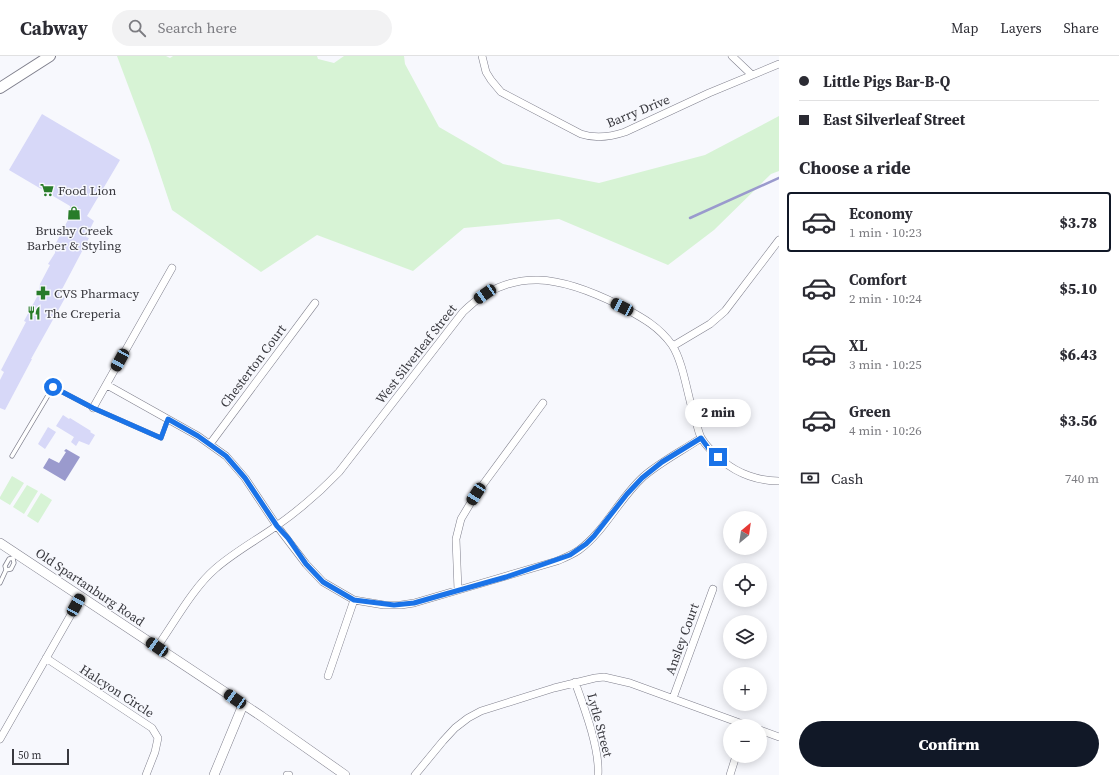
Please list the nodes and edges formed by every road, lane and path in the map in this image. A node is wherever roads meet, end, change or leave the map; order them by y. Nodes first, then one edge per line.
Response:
1 (50, 56) edge
2 (482, 56) edge
3 (732, 56) edge
4 (779, 64) edge
5 (752, 75) junction
6 (0, 88) edge
7 (779, 240) edge
8 (172, 268) dead end
9 (315, 303) dead end
10 (673, 346) junction
11 (106, 385) junction
12 (543, 403) dead end
13 (93, 408) junction
14 (168, 419) junction
15 (701, 438) junction
16 (210, 444) junction
17 (12, 456) dead end
18 (779, 481) edge
19 (277, 526) junction
20 (0, 543) edge
21 (15, 556) junction
22 (1, 580) edge
23 (713, 589) dead end
24 (458, 590) junction
25 (81, 597) junction
26 (354, 600) junction
27 (157, 647) junction
28 (46, 658) junction
29 (328, 676) dead end
30 (575, 682) junction
31 (673, 698) junction
32 (243, 705) junction
33 (729, 719) edge
34 (767, 733) edge
35 (779, 737) edge
36 (0, 739) edge
37 (734, 763) edge
38 (146, 775) edge
39 (214, 775) edge
40 (345, 775) edge
41 (416, 775) edge
42 (598, 775) edge
43 (730, 775) edge

1 - 6 main road
2 - 5 street, Barry Drive
3 - 5 street
4 - 5 street, Barry Drive
7 - 10 street
8 - 11 street
9 - 16 street, Chesterton Court
10 - 15 street, West Silverleaf Street
10 - 19 street, West Silverleaf Street
11 - 13 street
11 - 14 street
12 - 24 street
13 - 14 lane
13 - 17 lane
14 - 16 street
15 - 18 street
15 - 24 street
16 - 19 street
19 - 26 street
19 - 27 street, West Silverleaf Street
20 - 21 street, Old Spartanburg Road
21 - 22 lane
21 - 25 street, Old Spartanburg Road
23 - 31 street, Ansley Court
24 - 26 street
25 - 27 street, Old Spartanburg Road
25 - 28 street
26 - 29 street
27 - 32 street, Old Spartanburg Road
28 - 36 street
28 - 38 street, Halcyon Circle
30 - 31 street
30 - 41 street
30 - 42 street, Lytle Street
31 - 33 street
32 - 39 street
32 - 40 street, Old Spartanburg Road
34 - 35 street
37 - 43 street

